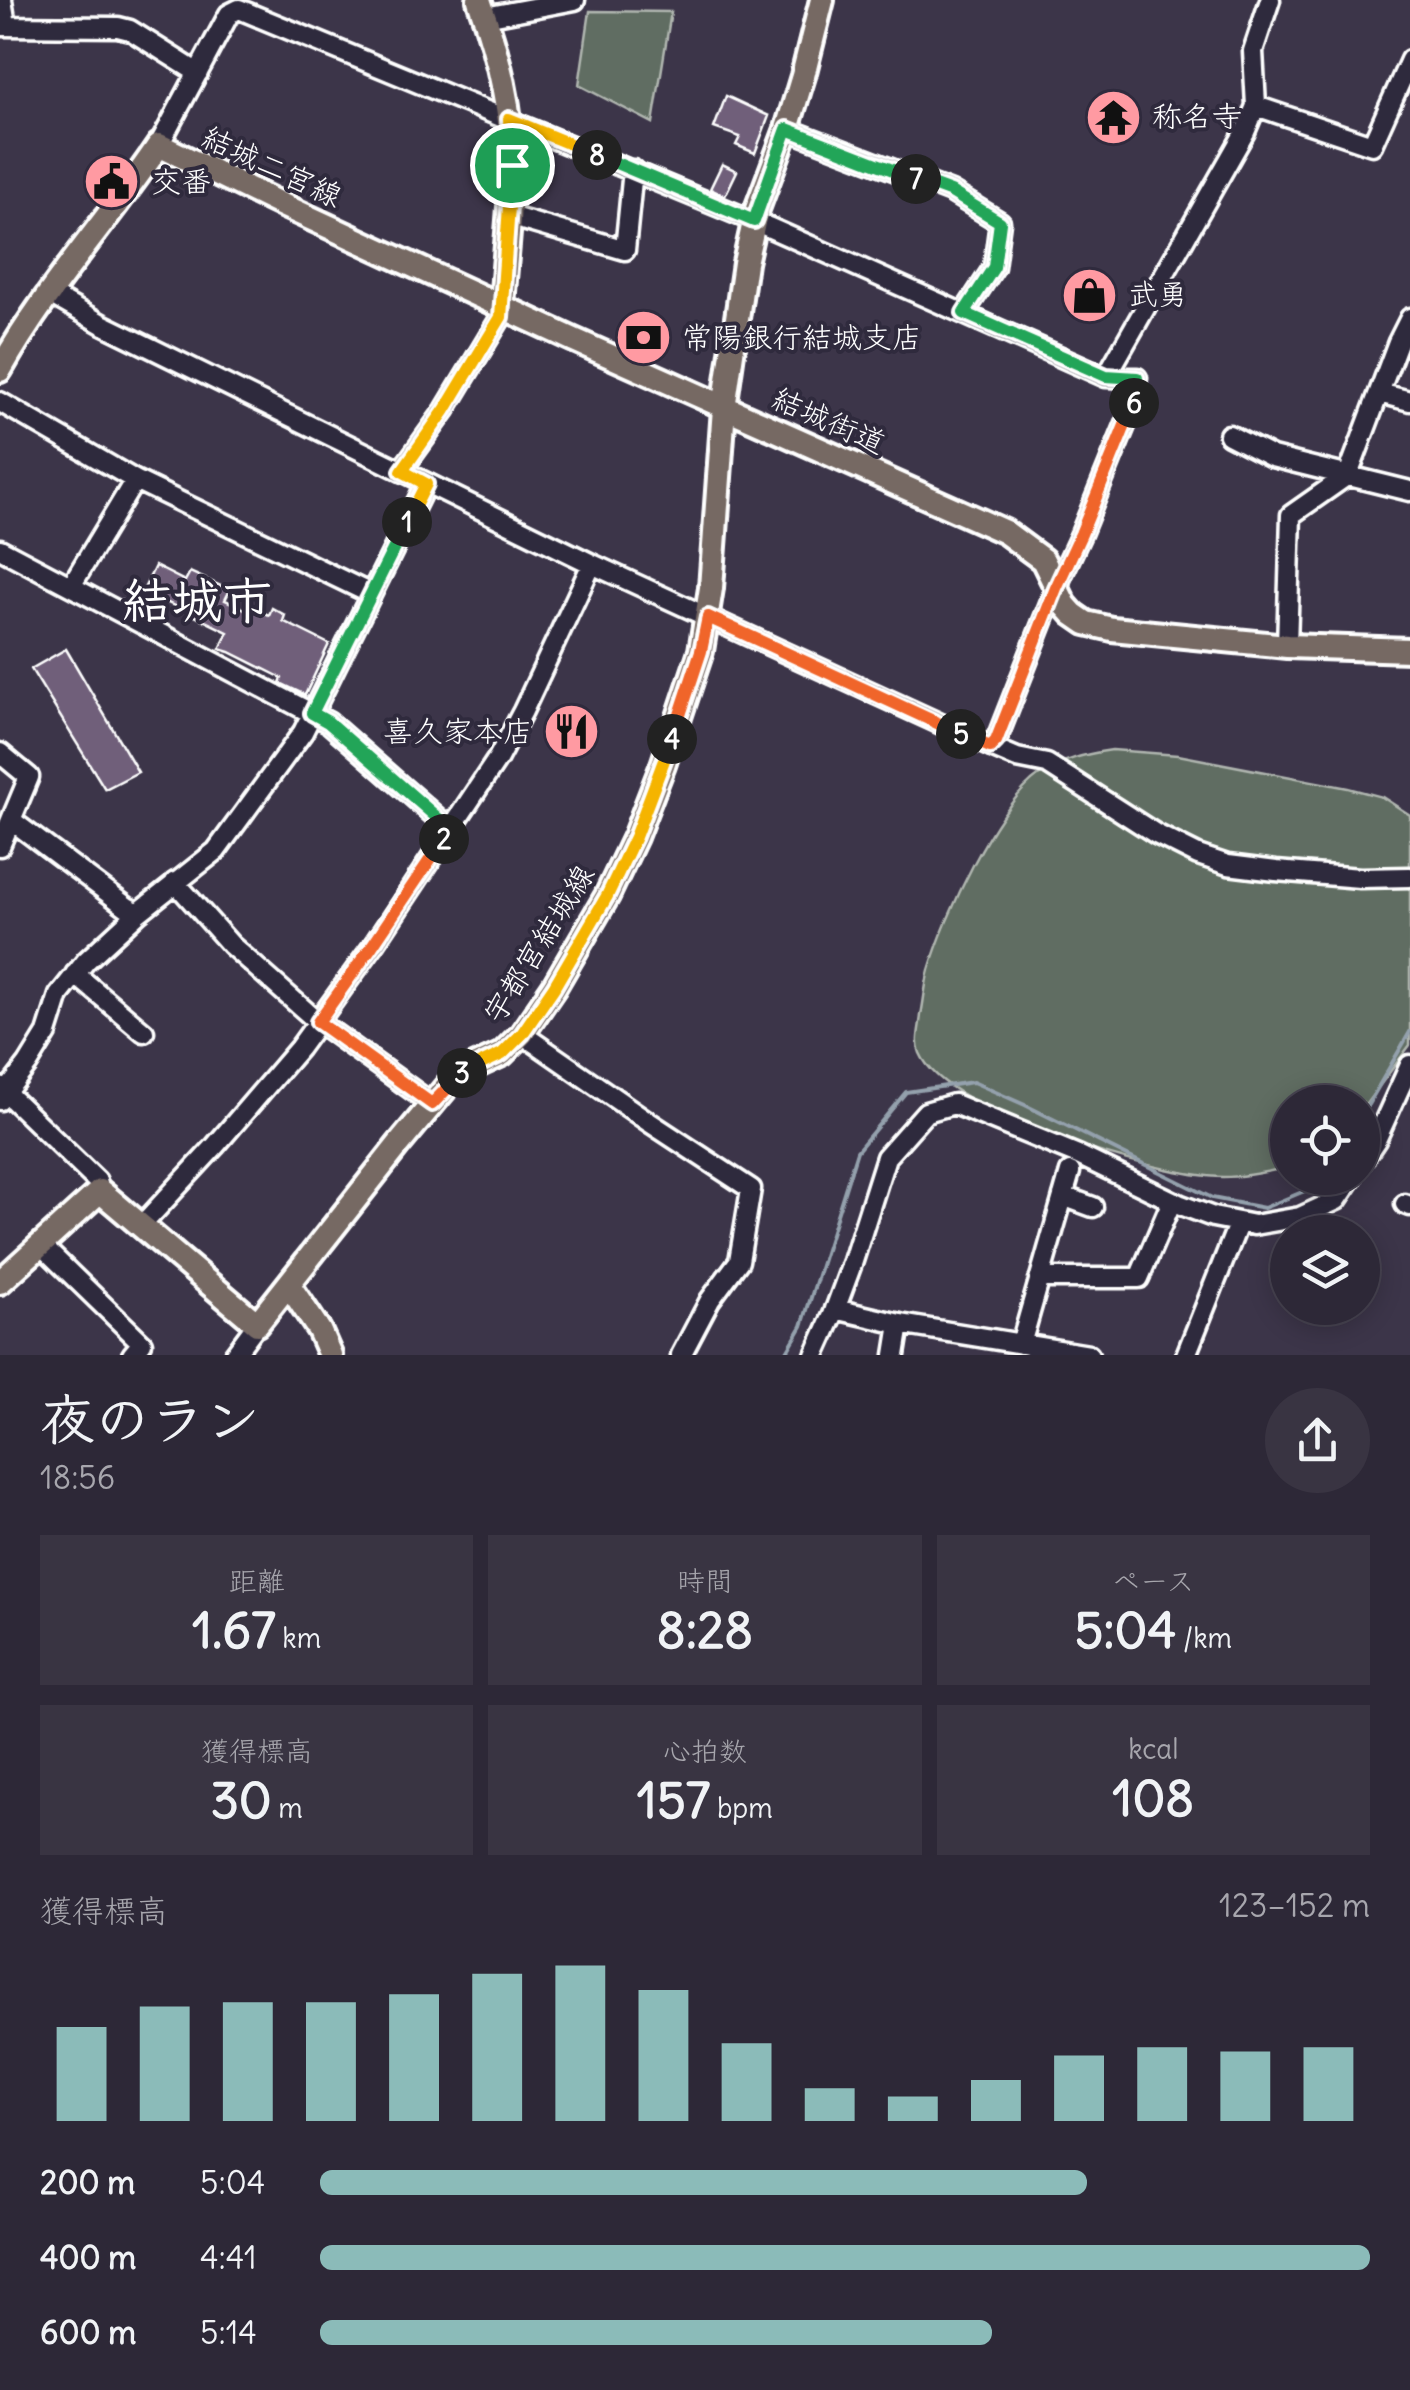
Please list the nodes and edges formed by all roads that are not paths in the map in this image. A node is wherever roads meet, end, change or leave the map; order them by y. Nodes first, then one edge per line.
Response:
1 (2, 0) edge
2 (574, 0) edge
3 (822, 0) edge
4 (1270, 0) edge
5 (234, 5) edge
6 (482, 9) edge
7 (3, 26) edge
8 (1410, 60) edge
9 (198, 73) junction
10 (1256, 106) junction
11 (509, 119) junction
12 (787, 129) junction
13 (159, 144) junction
14 (633, 170) junction
15 (510, 216) junction
16 (754, 221) junction
17 (48, 293) junction
18 (502, 306) junction
19 (964, 313) junction
20 (1410, 318) edge
21 (0, 370) edge
22 (1106, 376) junction
23 (1379, 393) junction
24 (1410, 401) edge
25 (0, 402) edge
26 (724, 408) junction
27 (1229, 435) dead end
28 (402, 471) junction
29 (1348, 475) junction
30 (135, 480) junction
31 (426, 484) junction
32 (1410, 491) edge
33 (0, 549) edge
34 (592, 564) junction
35 (70, 586) junction
36 (1056, 588) junction
37 (371, 594) junction
38 (708, 617) junction
39 (1287, 646) junction
40 (1410, 650) edge
41 (312, 713) junction
42 (990, 747) junction
43 (0, 753) edge
44 (12, 820) junction
45 (450, 829) junction
46 (0, 846) edge
47 (1410, 877) edge
48 (174, 882) junction
49 (138, 913) junction
50 (75, 974) junction
51 (318, 1022) junction
52 (144, 1032) dead end
53 (522, 1034) junction
54 (1410, 1064) edge
55 (2, 1093) edge
56 (432, 1104) junction
57 (1380, 1131) edge
58 (1070, 1172) dead end
59 (100, 1191) junction
60 (1340, 1195) edge
61 (1063, 1196) junction
62 (1172, 1200) junction
63 (1093, 1206) dead end
64 (1239, 1222) junction
65 (141, 1226) junction
66 (40, 1244) junction
67 (1040, 1278) junction
68 (0, 1282) edge
69 (289, 1285) junction
70 (835, 1309) junction
71 (257, 1324) junction
72 (900, 1324) junction
73 (1021, 1344) junction
74 (980, 1346) edge
75 (132, 1355) edge
76 (234, 1355) edge
77 (330, 1355) edge
78 (681, 1355) edge
79 (815, 1355) edge
80 (895, 1355) edge
81 (1089, 1355) edge
82 (1186, 1355) edge

1 - 7 street
2 - 6 street
3 - 12 main road, 宇都宮結城線
4 - 10 street
5 - 9 street
5 - 11 street
6 - 11 main road
7 - 9 street
8 - 10 street
9 - 13 street
10 - 22 street
11 - 14 street
11 - 15 main road
12 - 16 main road, 宇都宮結城線
12 - 19 street
13 - 17 main road, 結城二宮線
13 - 18 main road, 結城二宮線
14 - 15 street
14 - 16 street
15 - 18 main road
16 - 19 street
16 - 26 main road, 宇都宮結城線
17 - 21 main road, 結城二宮線
17 - 28 street
18 - 26 main road, 結城街道
18 - 28 street
19 - 22 street
20 - 23 street
22 - 36 street
23 - 24 street
23 - 29 street
25 - 30 street
26 - 36 main road, 結城街道
26 - 38 main road, 宇都宮結城線
27 - 29 street
28 - 31 street
29 - 32 street
29 - 39 street
30 - 35 street
30 - 37 street
31 - 34 street
31 - 37 street
33 - 35 street
34 - 38 street
34 - 45 street
35 - 41 street
36 - 39 main road, 結城街道
36 - 42 street
37 - 41 street
38 - 42 street
38 - 53 main road, 宇都宮結城線
39 - 40 main road, 結城街道
41 - 45 street
41 - 48 street
42 - 47 street
43 - 44 street
44 - 46 street
44 - 49 street
45 - 51 street
48 - 49 street
48 - 51 street
49 - 50 street
50 - 52 street
50 - 55 street
51 - 56 street
51 - 65 street
53 - 56 main road, 宇都宮結城線
53 - 78 street
54 - 57 street
55 - 59 street
56 - 69 main road, 宇都宮結城線
58 - 61 street
59 - 65 main road
59 - 66 main road
60 - 64 street
61 - 63 street
61 - 67 street
62 - 64 street
62 - 67 street
62 - 70 street
64 - 82 street
65 - 71 main road
66 - 68 main road
66 - 75 street
67 - 73 street
69 - 71 main road, 宇都宮結城線
69 - 77 main road
70 - 72 street
70 - 79 street
71 - 76 street
72 - 74 street
72 - 80 street
73 - 74 street
73 - 81 street

